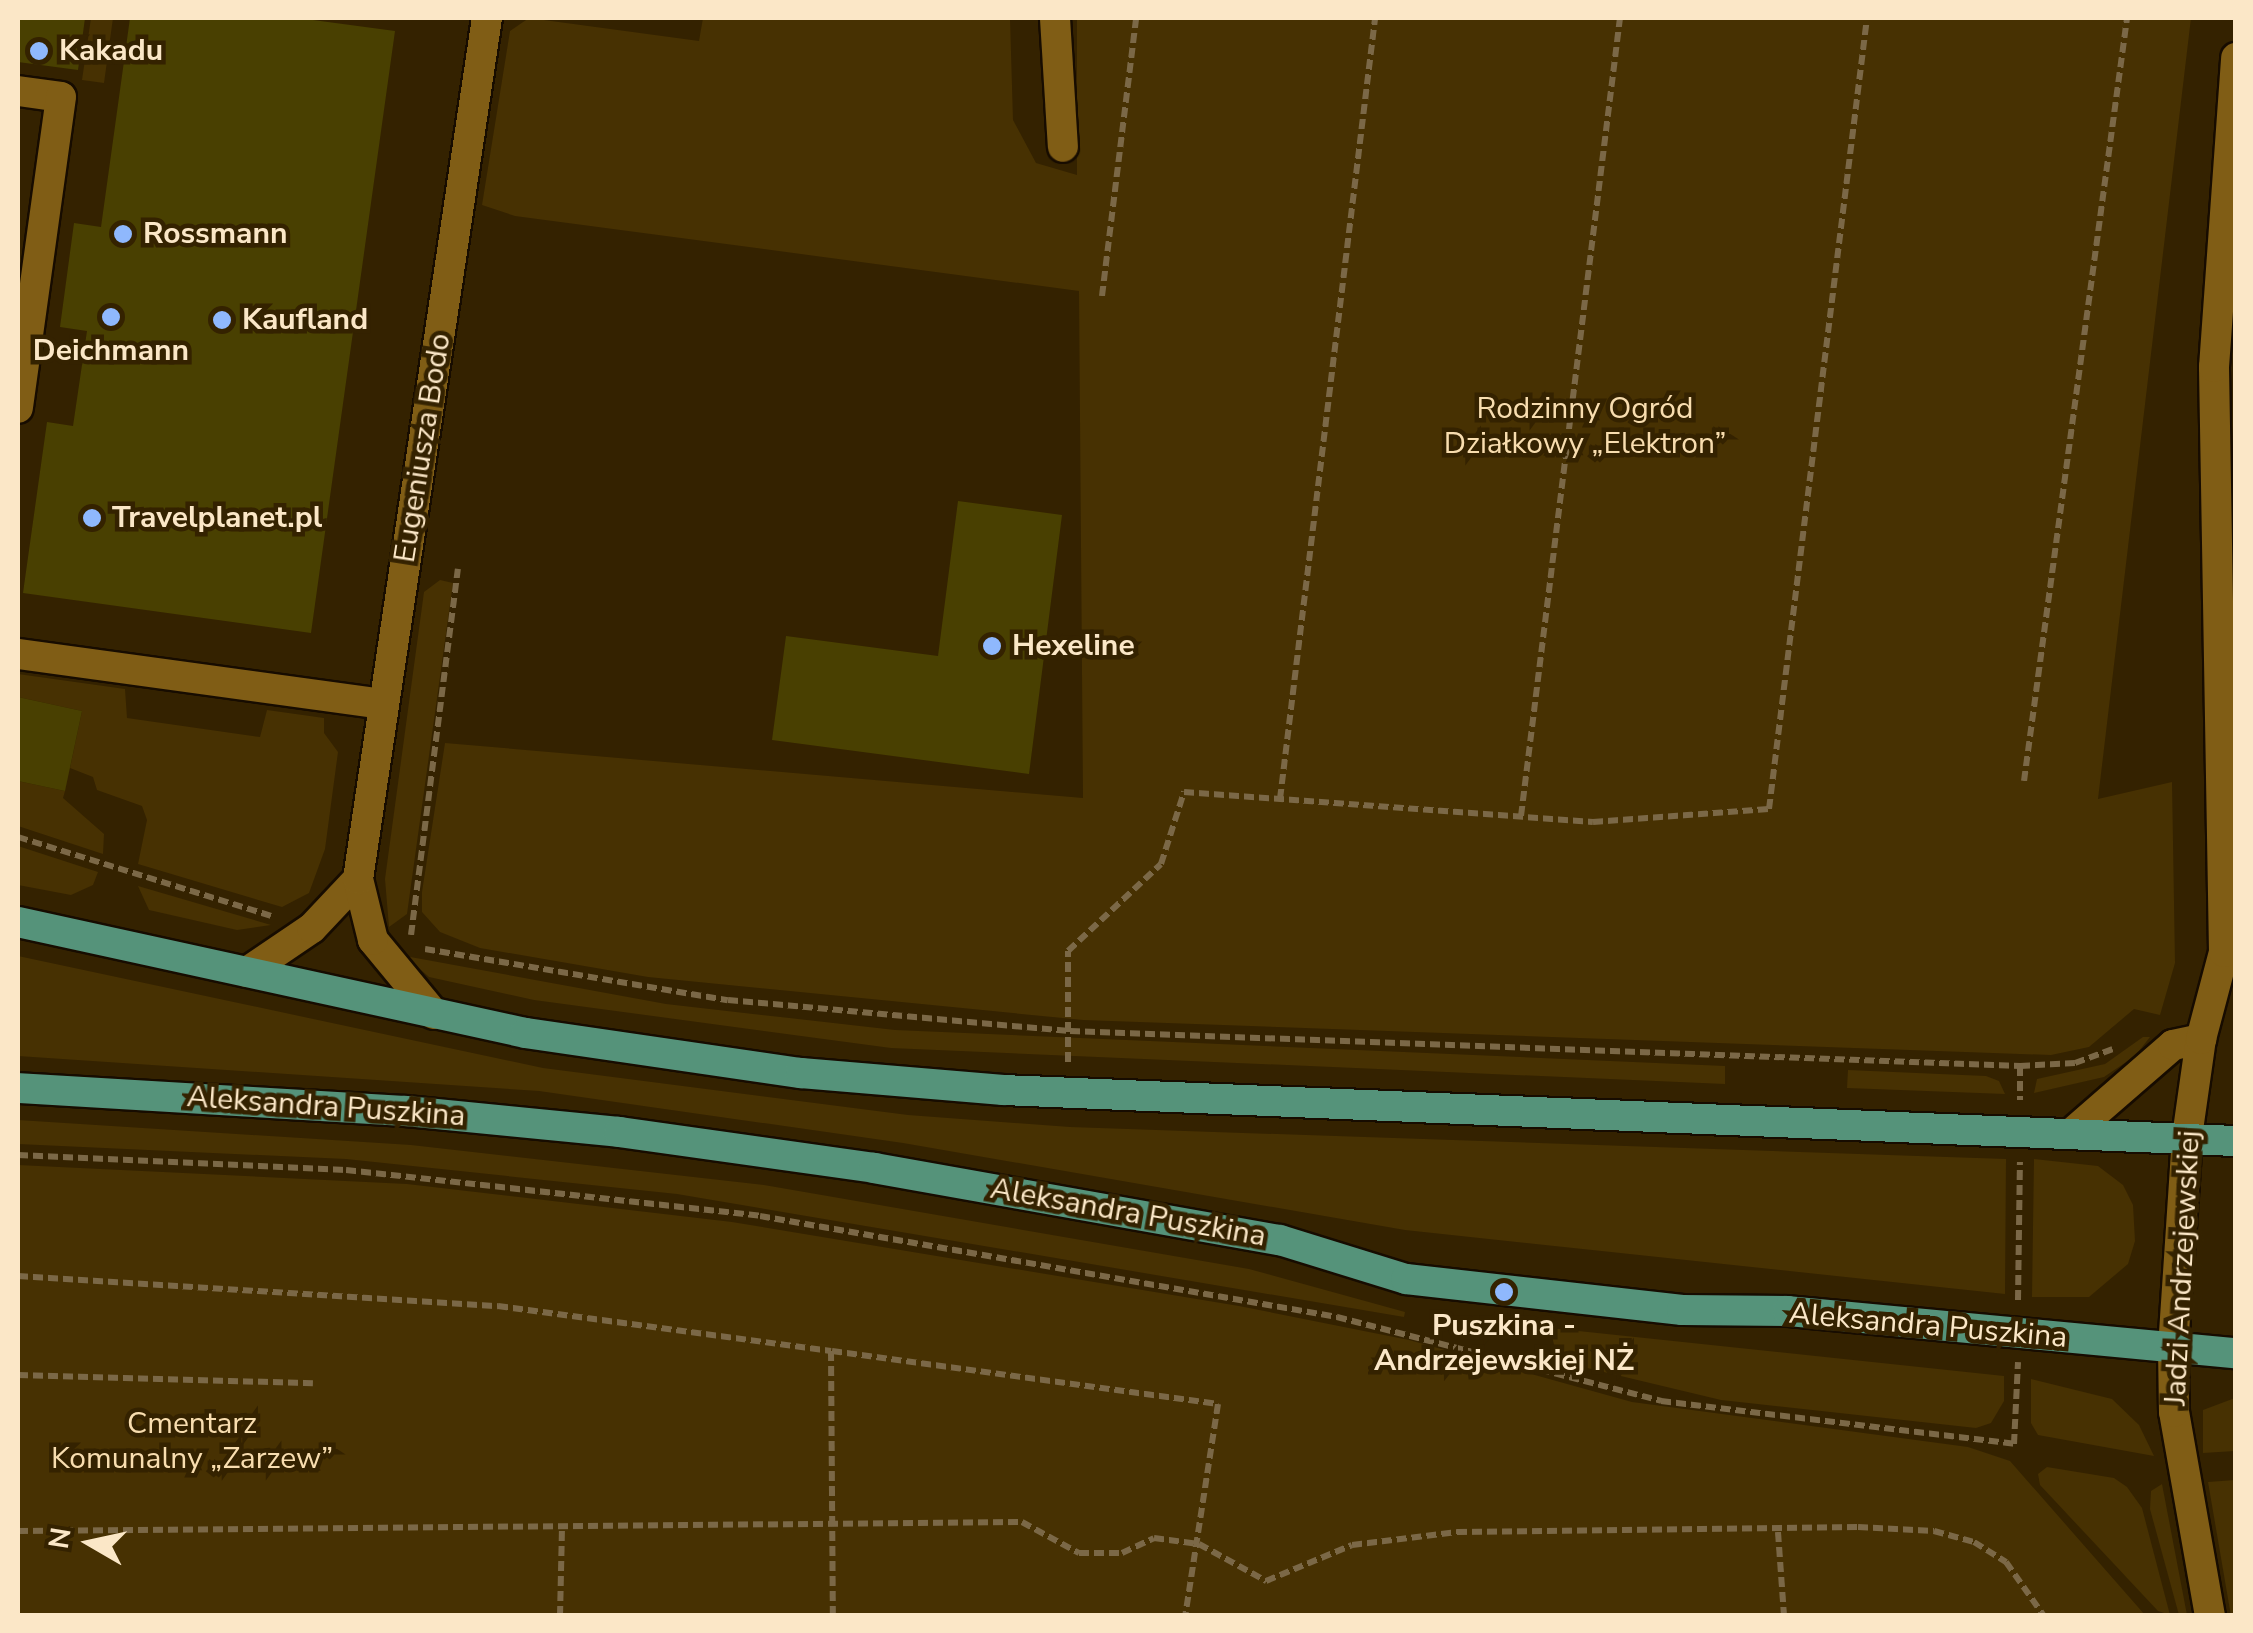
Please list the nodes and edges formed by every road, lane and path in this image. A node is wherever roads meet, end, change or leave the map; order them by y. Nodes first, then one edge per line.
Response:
1 (487, 18) edge
2 (1055, 18) edge
3 (1136, 18) edge
4 (1375, 18) edge
5 (1620, 18) edge
6 (1866, 18) edge
7 (2127, 18) edge
8 (2236, 58) edge
9 (18, 91) edge
10 (1063, 147) dead end
11 (1102, 296) dead end
12 (18, 408) edge
13 (458, 569) dead end
14 (18, 654) edge
15 (384, 704) junction
16 (2024, 781) dead end
17 (1280, 799) junction
18 (1520, 816) junction
19 (18, 837) edge
20 (358, 880) junction
21 (18, 922) edge
22 (312, 928) junction
23 (2224, 952) junction
24 (247, 972) junction
25 (2236, 986) edge
26 (434, 1014) junction
27 (1070, 1032) junction
28 (2201, 1039) junction
29 (2124, 1040) dead end
30 (2020, 1066) junction
31 (18, 1088) edge
32 (1066, 1093) junction
33 (2020, 1098) dead end
34 (2074, 1131) junction
35 (2187, 1137) junction
36 (2236, 1141) edge
37 (18, 1155) edge
38 (2020, 1159) dead end
39 (18, 1276) edge
40 (2018, 1295) dead end
41 (2173, 1348) junction
42 (831, 1352) junction
43 (2236, 1353) edge
44 (18, 1374) edge
45 (2018, 1374) dead end
46 (313, 1383) dead end
47 (832, 1522) junction
48 (562, 1528) junction
49 (18, 1530) edge
50 (1778, 1532) junction
51 (1199, 1544) junction
52 (560, 1616) edge
53 (832, 1616) edge
54 (1185, 1616) edge
55 (1784, 1616) edge
56 (2044, 1616) edge
57 (2210, 1616) edge

1 - 15 street, Eugeniusza Bodo
2 - 10 street
3 - 11 path
4 - 17 path
5 - 18 path
6 - 18 path
7 - 16 path
8 - 23 street, Jadzi Andrzejewskiej
9 - 12 street
13 - 27 path
14 - 15 street
15 - 20 street, Eugeniusza Bodo
17 - 18 path
17 - 27 path
19 - 22 path
20 - 22 street
20 - 26 street, Eugeniusza Bodo
21 - 24 main road
22 - 24 street
23 - 25 street, Jadzi Andrzejewskiej
23 - 28 street, Jadzi Andrzejewskiej
24 - 26 main road
26 - 32 main road
27 - 30 path
27 - 32 path
28 - 34 street
28 - 35 street, Jadzi Andrzejewskiej
29 - 30 path
30 - 33 path
31 - 41 main road, Aleksandra Puszkina
32 - 34 main road
34 - 35 main road
35 - 36 main road
35 - 41 street, Jadzi Andrzejewskiej
37 - 45 path
38 - 40 path
39 - 42 path
41 - 43 main road, Aleksandra Puszkina
41 - 57 street, Jadzi Andrzejewskiej
42 - 47 path
42 - 51 path
44 - 46 path
47 - 48 path
47 - 51 path
47 - 53 path
48 - 49 path
48 - 52 path
50 - 51 path
50 - 55 path
50 - 56 path
51 - 54 path

